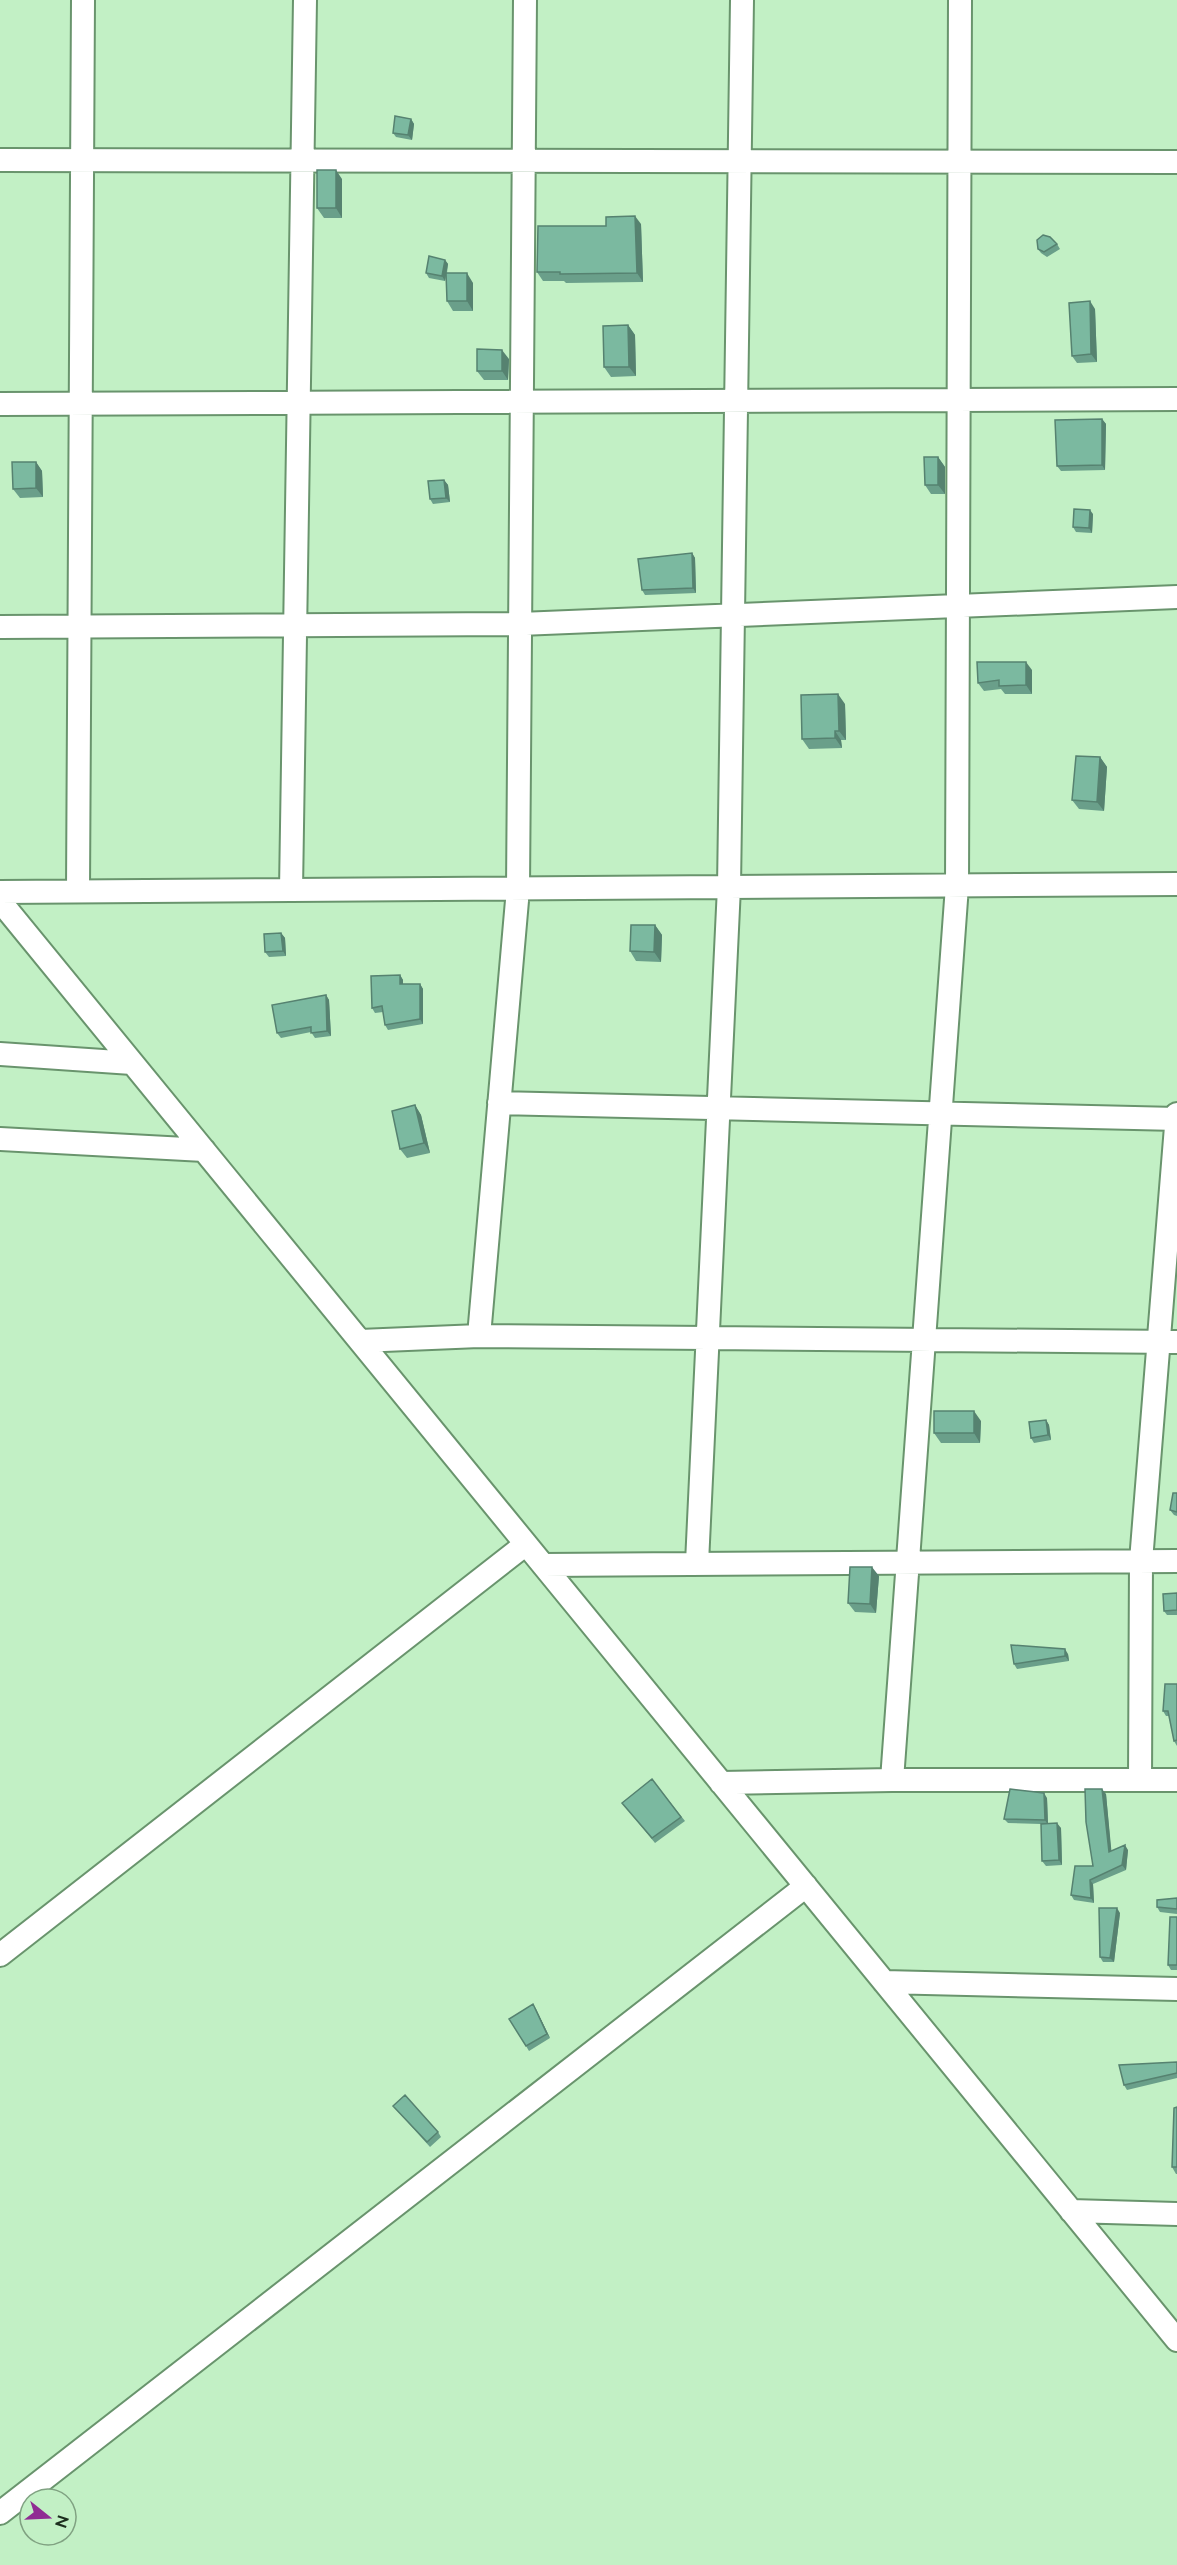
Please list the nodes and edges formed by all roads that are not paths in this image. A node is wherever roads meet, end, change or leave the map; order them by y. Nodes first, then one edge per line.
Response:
1 (83, 0) edge
2 (305, 0) edge
3 (525, 0) edge
4 (742, 0) edge
5 (960, 0) edge
6 (0, 160) edge
7 (82, 160) junction
8 (303, 161) junction
9 (524, 161) junction
10 (739, 161) junction
11 (959, 162) junction
12 (1177, 162) edge
13 (958, 399) junction
14 (1177, 399) edge
15 (736, 400) junction
16 (298, 402) junction
17 (522, 402) junction
18 (81, 403) junction
19 (0, 404) edge
20 (1177, 597) edge
21 (958, 606) junction
22 (733, 615) junction
23 (520, 624) junction
24 (295, 625) junction
25 (80, 626) junction
26 (0, 627) edge
27 (1177, 884) edge
28 (957, 886) junction
29 (729, 887) junction
30 (518, 889) junction
31 (291, 890) junction
32 (78, 891) junction
33 (0, 892) edge
34 (0, 901) edge
35 (0, 1054) edge
36 (132, 1063) junction
37 (499, 1103) junction
38 (719, 1108) junction
39 (940, 1113) junction
40 (1177, 1114) edge
41 (1177, 1119) edge
42 (0, 1139) edge
43 (204, 1150) junction
44 (478, 1336) junction
45 (708, 1338) junction
46 (924, 1340) junction
47 (360, 1341) junction
48 (1168, 1342) edge
49 (526, 1544) junction
50 (908, 1561) junction
51 (1141, 1561) junction
52 (1177, 1561) edge
53 (697, 1563) junction
54 (543, 1565) junction
55 (892, 1780) junction
56 (1140, 1780) junction
57 (1177, 1780) edge
58 (721, 1783) junction
59 (806, 1886) junction
60 (0, 1955) edge
61 (884, 1982) junction
62 (1177, 1989) edge
63 (1071, 2211) junction
64 (1177, 2214) edge
65 (1177, 2340) edge
66 (0, 2513) edge

1 - 7 street
2 - 8 street
3 - 9 street
4 - 10 street
5 - 11 street
6 - 7 street
7 - 8 street
7 - 18 street
8 - 9 street
8 - 16 street
9 - 10 street
9 - 17 street
10 - 11 street
10 - 15 street
11 - 12 street
11 - 13 street
13 - 14 street
13 - 15 street
13 - 21 street
15 - 17 street
15 - 22 street
16 - 17 street
16 - 18 street
16 - 24 street
17 - 23 street
18 - 19 street
18 - 25 street
20 - 21 street
21 - 22 street
21 - 28 street
22 - 23 street
22 - 29 street
23 - 24 street
23 - 30 street
24 - 25 street
24 - 31 street
25 - 26 street
25 - 32 street
27 - 28 street
28 - 29 street
28 - 39 street
29 - 30 street
29 - 38 street
30 - 31 street
30 - 37 street
31 - 32 street
32 - 33 street
34 - 36 street
35 - 36 street
36 - 43 street
37 - 38 street
37 - 44 street
38 - 39 street
38 - 45 street
39 - 41 street
39 - 46 street
40 - 41 street
41 - 48 street
42 - 43 street
43 - 47 street
44 - 45 street
44 - 47 street
45 - 46 street
45 - 53 street
46 - 48 street
46 - 50 street
47 - 49 street
48 - 51 street
49 - 54 street
49 - 60 street
50 - 51 street
50 - 53 street
50 - 55 street
51 - 52 street
51 - 56 street
53 - 54 street
54 - 58 street
55 - 56 street
55 - 58 street
56 - 57 street
58 - 59 street
59 - 61 street
59 - 66 street
61 - 62 street
61 - 63 street
63 - 64 street
63 - 65 street

